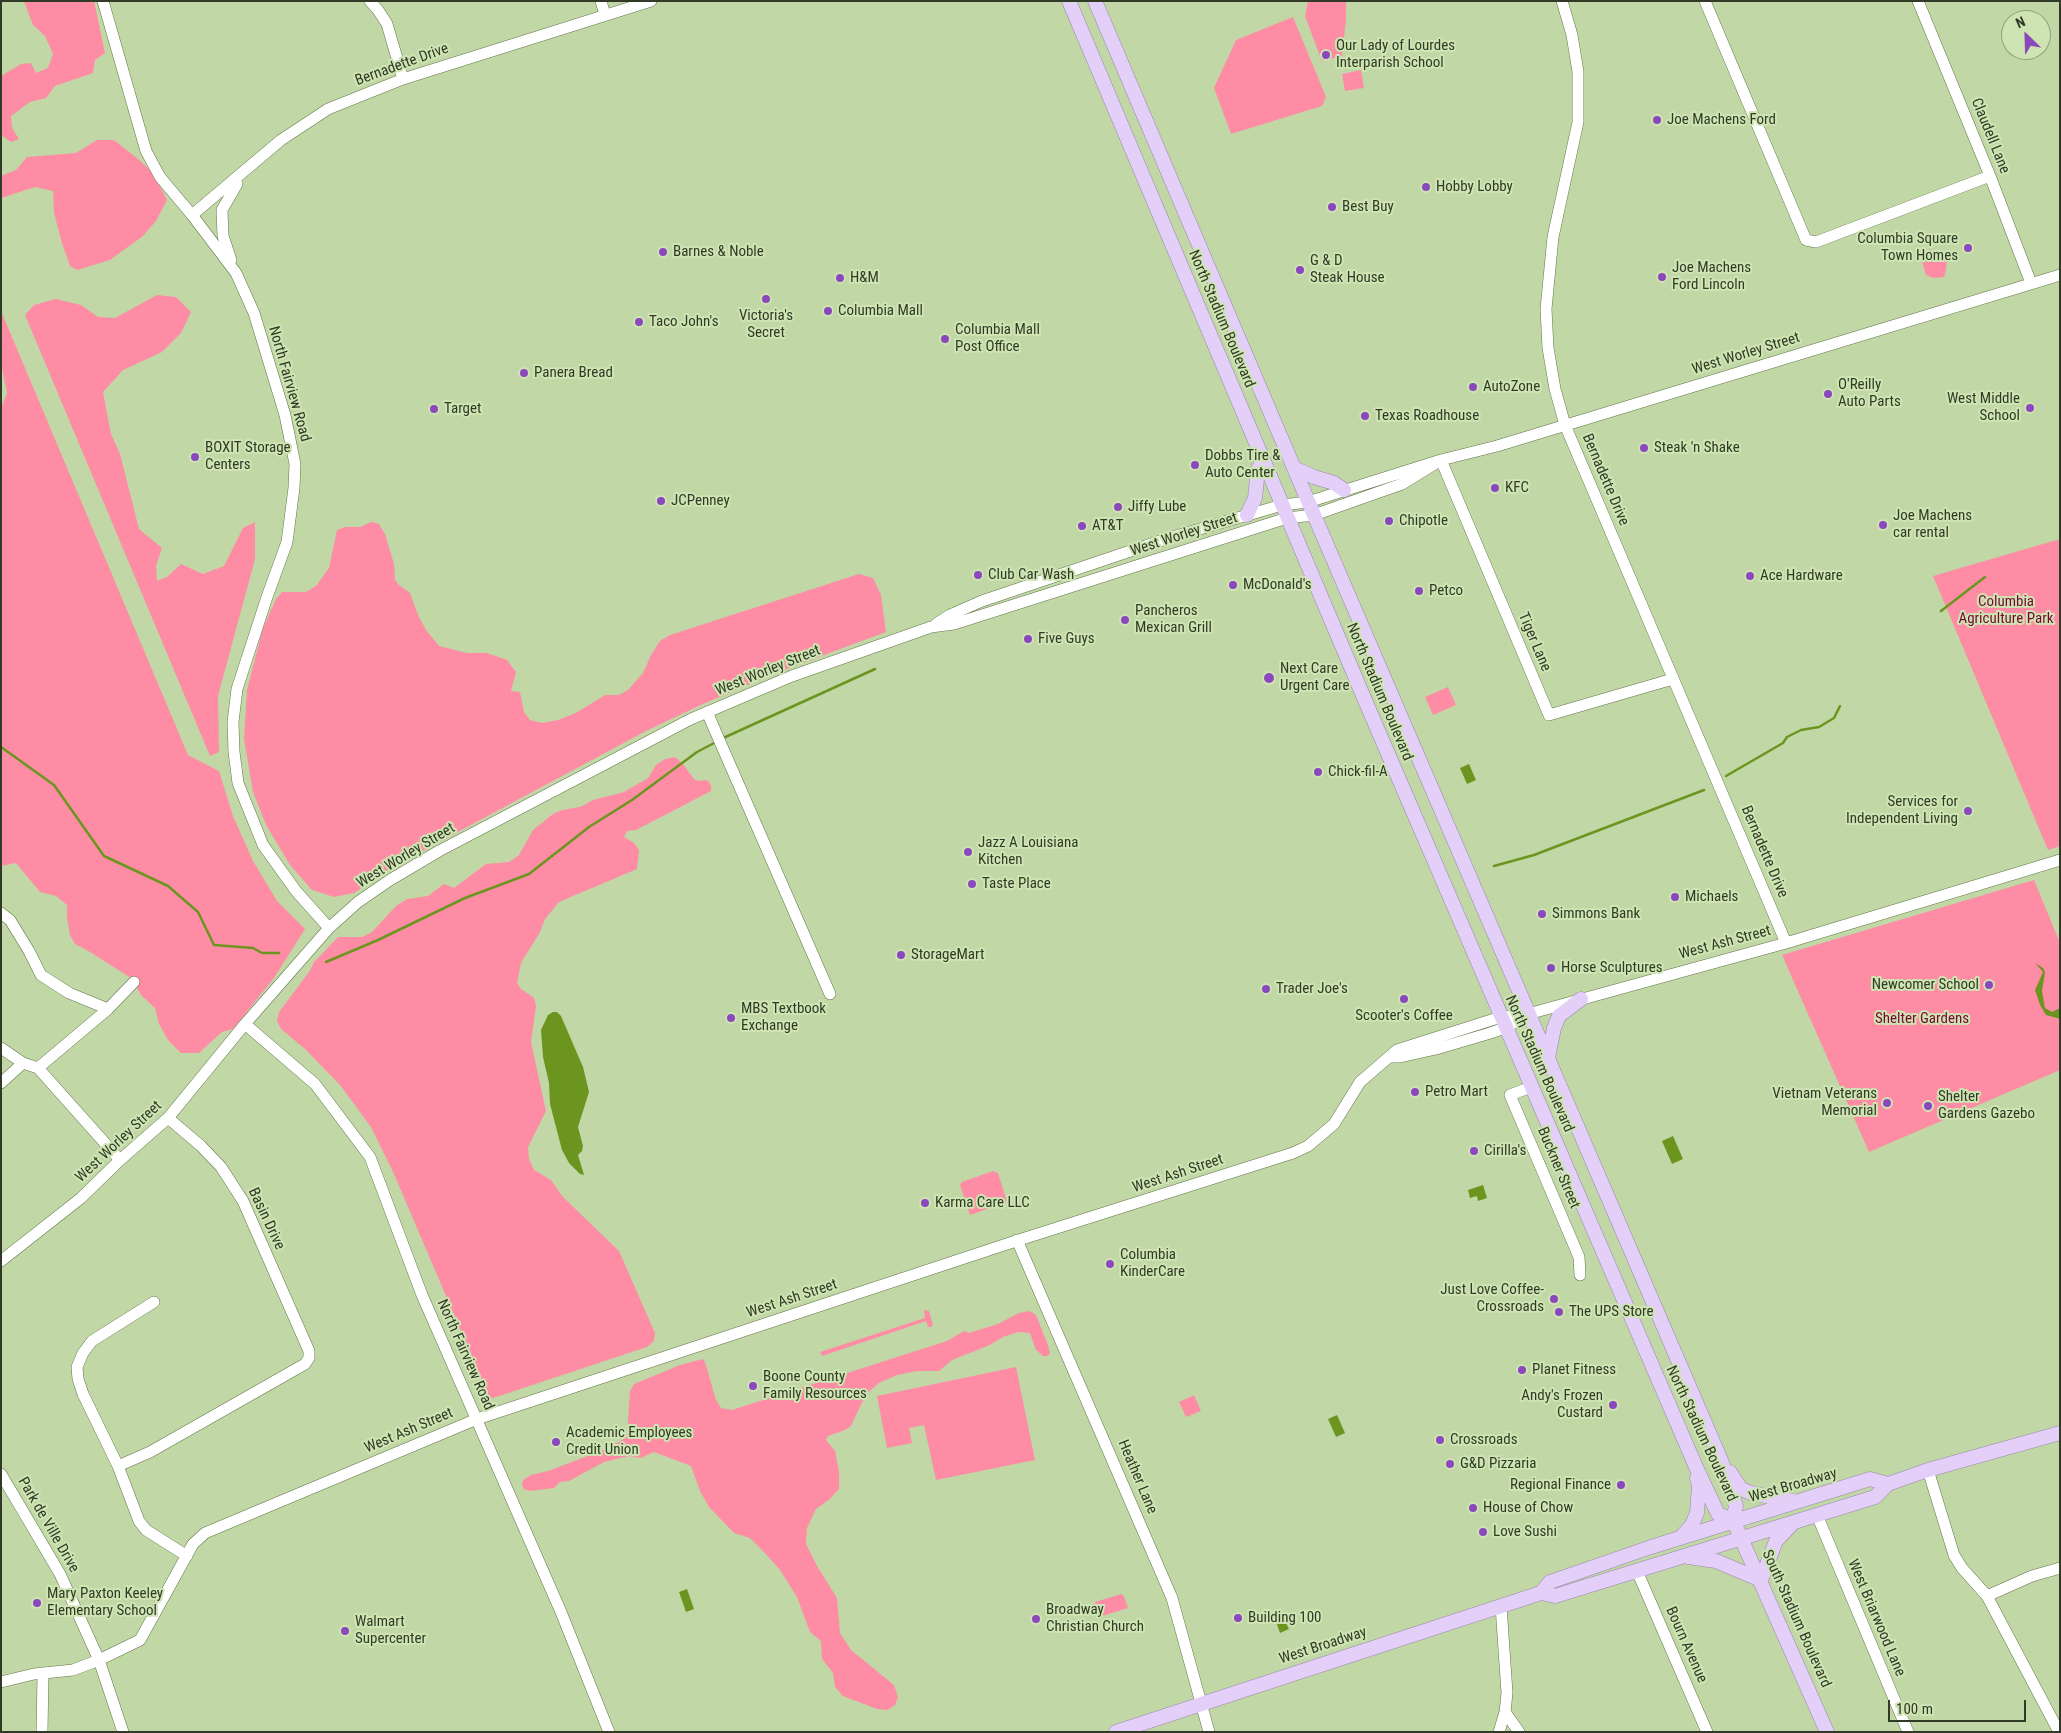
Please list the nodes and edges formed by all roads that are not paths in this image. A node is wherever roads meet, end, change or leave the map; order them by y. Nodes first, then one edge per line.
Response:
1 (103, 1) edge
2 (370, 1) edge
3 (601, 1) edge
4 (651, 1) edge
5 (1069, 1) edge
6 (1096, 1) edge
7 (1562, 1) edge
8 (1705, 1) edge
9 (1918, 1) edge
10 (605, 15) junction
11 (403, 79) junction
12 (248, 168) junction
13 (1990, 176) junction
14 (192, 215) junction
15 (236, 273) junction
16 (2060, 275) edge
17 (2031, 284) junction
18 (1565, 425) junction
19 (1441, 460) junction
20 (1263, 461) junction
21 (1294, 468) junction
22 (1344, 490) junction
23 (1308, 502) junction
24 (1282, 504) junction
25 (1247, 515) junction
26 (1314, 515) junction
27 (1287, 518) junction
28 (931, 627) junction
29 (1673, 679) junction
30 (707, 712) junction
31 (2060, 860) edge
32 (1, 913) edge
33 (329, 928) junction
34 (1786, 942) junction
35 (134, 982) dead end
36 (830, 994) dead end
37 (1581, 999) junction
38 (108, 1009) junction
39 (1528, 1014) junction
40 (1503, 1023) junction
41 (245, 1024) junction
42 (1, 1048) edge
43 (1548, 1059) junction
44 (23, 1063) junction
45 (38, 1068) junction
46 (1, 1083) edge
47 (1531, 1087) junction
48 (168, 1118) junction
49 (120, 1160) junction
50 (1017, 1240) junction
51 (1, 1261) edge
52 (1580, 1274) dead end
53 (154, 1302) dead end
54 (476, 1418) junction
55 (2060, 1433) edge
56 (1721, 1460) junction
57 (118, 1466) junction
58 (1696, 1467) junction
59 (1928, 1470) junction
60 (1, 1474) edge
61 (1888, 1484) junction
62 (1799, 1502) junction
63 (1817, 1516) junction
64 (1733, 1520) junction
65 (1793, 1523) junction
66 (1681, 1537) junction
67 (1742, 1538) junction
68 (188, 1556) junction
69 (1682, 1557) junction
70 (2060, 1568) edge
71 (1637, 1571) junction
72 (1761, 1580) junction
73 (1541, 1593) junction
74 (1987, 1596) junction
75 (1500, 1606) junction
76 (99, 1660) junction
77 (44, 1674) junction
78 (1, 1682) edge
79 (1200, 1704) junction
80 (1505, 1712) junction
81 (2059, 1728) edge
82 (42, 1732) edge
83 (123, 1732) edge
84 (609, 1732) edge
85 (1116, 1732) edge
86 (1209, 1732) edge
87 (1499, 1732) edge
88 (1518, 1732) edge
89 (1707, 1732) edge
90 (1828, 1732) edge
91 (1908, 1732) edge

1 - 14 street, North Fairview Road
2 - 11 street
3 - 10 street
4 - 10 street, Bernadette Drive
5 - 20 main road, North Stadium Boulevard
6 - 21 main road, North Stadium Boulevard
7 - 18 street, Bernadette Drive
8 - 13 street
9 - 13 street, Claudell Lane
10 - 11 street, Bernadette Drive
11 - 12 street, Bernadette Drive
12 - 14 street, Bernadette Drive
12 - 15 street
13 - 17 street, Claudell Lane
14 - 15 street, North Fairview Road
15 - 33 street, North Fairview Road
16 - 17 street, West Worley Street
17 - 18 street, West Worley Street
18 - 19 street, West Worley Street
18 - 29 street, Bernadette Drive
19 - 22 street, West Worley Street
19 - 26 street, West Worley Street
19 - 29 street, Tiger Lane
20 - 24 main road, North Stadium Boulevard
20 - 25 main road
21 - 22 main road
21 - 23 main road, North Stadium Boulevard
22 - 23 street, West Worley Street
23 - 24 street, West Worley Street
23 - 26 main road, North Stadium Boulevard
24 - 25 street, West Worley Street
24 - 27 main road, North Stadium Boulevard
25 - 28 street, West Worley Street
26 - 27 street, West Worley Street
26 - 39 main road, North Stadium Boulevard
27 - 28 street, West Worley Street
27 - 40 main road, North Stadium Boulevard
28 - 30 street, West Worley Street
29 - 34 street, Bernadette Drive
30 - 33 street, West Worley Street
30 - 36 street
31 - 34 street, West Ash Street
32 - 38 street
33 - 41 street, West Worley Street
34 - 37 street, West Ash Street
35 - 38 street
37 - 39 street, West Ash Street
37 - 43 main road
38 - 45 street
39 - 40 street, West Ash Street
39 - 43 main road, North Stadium Boulevard
40 - 47 main road, North Stadium Boulevard
40 - 50 street, West Ash Street
41 - 48 street, West Worley Street
41 - 54 street, North Fairview Road
42 - 44 street
43 - 56 main road, North Stadium Boulevard
44 - 45 street
44 - 46 street
45 - 49 street
47 - 52 street, Buckner Street
47 - 58 main road, North Stadium Boulevard
48 - 49 street, West Worley Street
48 - 57 street, Basin Drive
49 - 51 street, West Worley Street
50 - 54 street, West Ash Street
50 - 79 street, Heather Lane
53 - 57 street
54 - 68 street, West Ash Street
54 - 84 street, North Fairview Road
55 - 59 main road, West Broadway
56 - 62 main road
56 - 64 main road, North Stadium Boulevard
57 - 68 street
58 - 64 main road, North Stadium Boulevard
58 - 66 main road
59 - 61 main road, West Broadway
59 - 74 street
60 - 76 street, Park de Ville Drive
61 - 62 main road, West Broadway
61 - 63 main road, West Broadway
62 - 64 main road, West Broadway
63 - 65 main road, West Broadway
63 - 91 street, West Briarwood Lane
64 - 66 main road, West Broadway
64 - 67 main road, South Stadium Boulevard
65 - 67 main road, West Broadway
65 - 72 main road
66 - 73 main road, West Broadway
67 - 69 main road, West Broadway
67 - 72 main road, South Stadium Boulevard
68 - 76 street, West Ash Street
69 - 71 main road, West Broadway
69 - 72 main road
70 - 74 street
71 - 73 main road, West Broadway
71 - 89 street, Bourn Avenue
72 - 90 main road, South Stadium Boulevard
73 - 75 main road, West Broadway
74 - 81 street
75 - 79 main road, West Broadway
75 - 80 street
76 - 77 street, West Ash Street
76 - 83 street, Park de Ville Drive
77 - 78 street, West Ash Street
77 - 82 street
79 - 85 main road, West Broadway
79 - 86 street, Heather Lane
80 - 87 street
80 - 88 street

